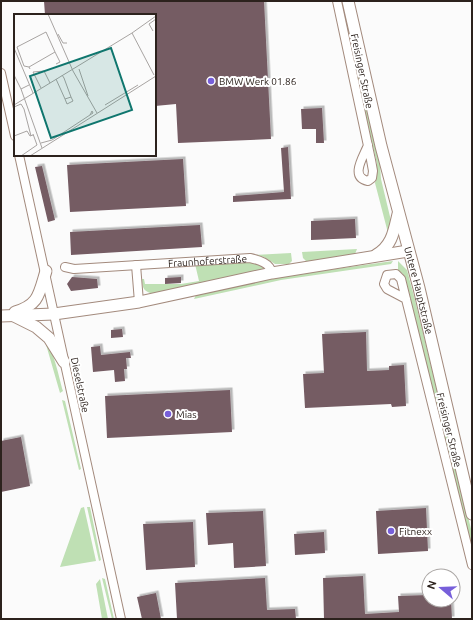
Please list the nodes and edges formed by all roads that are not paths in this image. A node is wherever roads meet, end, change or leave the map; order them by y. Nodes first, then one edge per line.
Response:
1 (337, 1) edge
2 (348, 1) edge
3 (1, 73) edge
4 (14, 132) edge
5 (368, 145) dead end
6 (19, 156) edge
7 (398, 213) junction
8 (408, 251) junction
9 (372, 256) junction
10 (136, 265) junction
11 (65, 267) dead end
12 (46, 271) junction
13 (272, 273) junction
14 (406, 299) dead end
15 (139, 302) junction
16 (54, 314) junction
17 (1, 316) edge
18 (14, 316) junction
19 (64, 362) junction
20 (472, 514) edge
21 (472, 565) edge
22 (121, 619) edge

1 - 5 street, Freisinger Straße
2 - 7 main road, Untere Hauptstraße
3 - 4 street
6 - 12 street, Dieselstraße
7 - 8 main road, Untere Hauptstraße
7 - 9 main road
8 - 9 main road, Fraunhoferstraße
8 - 20 main road, Untere Hauptstraße
9 - 13 main road, Fraunhoferstraße
10 - 11 street, Fraunhoferstraße
10 - 13 street, Fraunhoferstraße
10 - 15 street
12 - 16 street, Dieselstraße
12 - 17 main road
13 - 15 main road, Fraunhoferstraße
14 - 21 street, Freisinger Straße
15 - 16 main road, Fraunhoferstraße
16 - 18 main road, Fraunhoferstraße
16 - 19 street, Dieselstraße
17 - 18 main road, Fraunhoferstraße
18 - 19 main road
19 - 22 street, Dieselstraße

